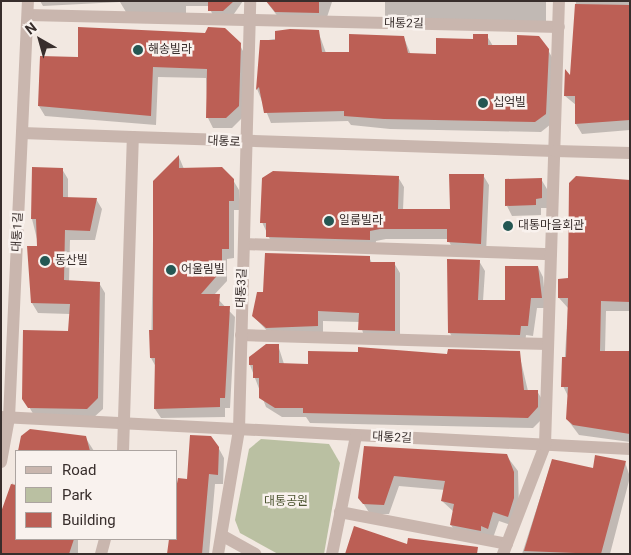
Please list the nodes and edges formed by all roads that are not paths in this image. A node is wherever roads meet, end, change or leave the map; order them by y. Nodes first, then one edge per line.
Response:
1 (28, 1) edge
2 (250, 1) edge
3 (560, 1) edge
4 (28, 15) junction
5 (249, 21) junction
6 (559, 28) junction
7 (22, 133) junction
8 (133, 137) junction
9 (246, 143) junction
10 (555, 151) junction
11 (630, 153) edge
12 (244, 244) junction
13 (551, 254) junction
14 (241, 335) junction
15 (548, 344) junction
16 (5, 418) edge
17 (125, 424) junction
18 (239, 430) junction
19 (356, 436) junction
20 (545, 445) junction
21 (630, 449) edge
22 (123, 450) edge
23 (1, 462) edge
24 (340, 512) junction
25 (223, 536) junction
26 (105, 540) edge
27 (505, 549) edge
28 (100, 554) edge
29 (218, 554) edge
30 (255, 554) edge
31 (332, 554) edge

1 - 4 street, 대통1길
2 - 5 street, 대통3길
3 - 6 street
4 - 5 street
4 - 7 street, 대통1길
5 - 6 street, 대통2길
5 - 9 street, 대통3길
6 - 10 street
7 - 8 street, 대통로
7 - 16 street, 대통1길
8 - 9 street, 대통로
8 - 17 street
9 - 10 street, 대통로
9 - 12 street, 대통3길
10 - 11 street, 대통로
10 - 13 street
12 - 13 street
12 - 14 street, 대통3길
13 - 15 street
14 - 15 street
14 - 18 street, 대통3길
15 - 20 street
16 - 17 street, 대통2길
16 - 23 street, 대통1길
17 - 18 street, 대통2길
17 - 22 street
18 - 19 street, 대통2길
18 - 25 street, 대통3길
19 - 20 street, 대통2길
19 - 24 street
20 - 21 street, 대통2길
20 - 27 street
24 - 27 street
24 - 31 street
25 - 29 street, 대통3길
25 - 30 street
26 - 28 street

